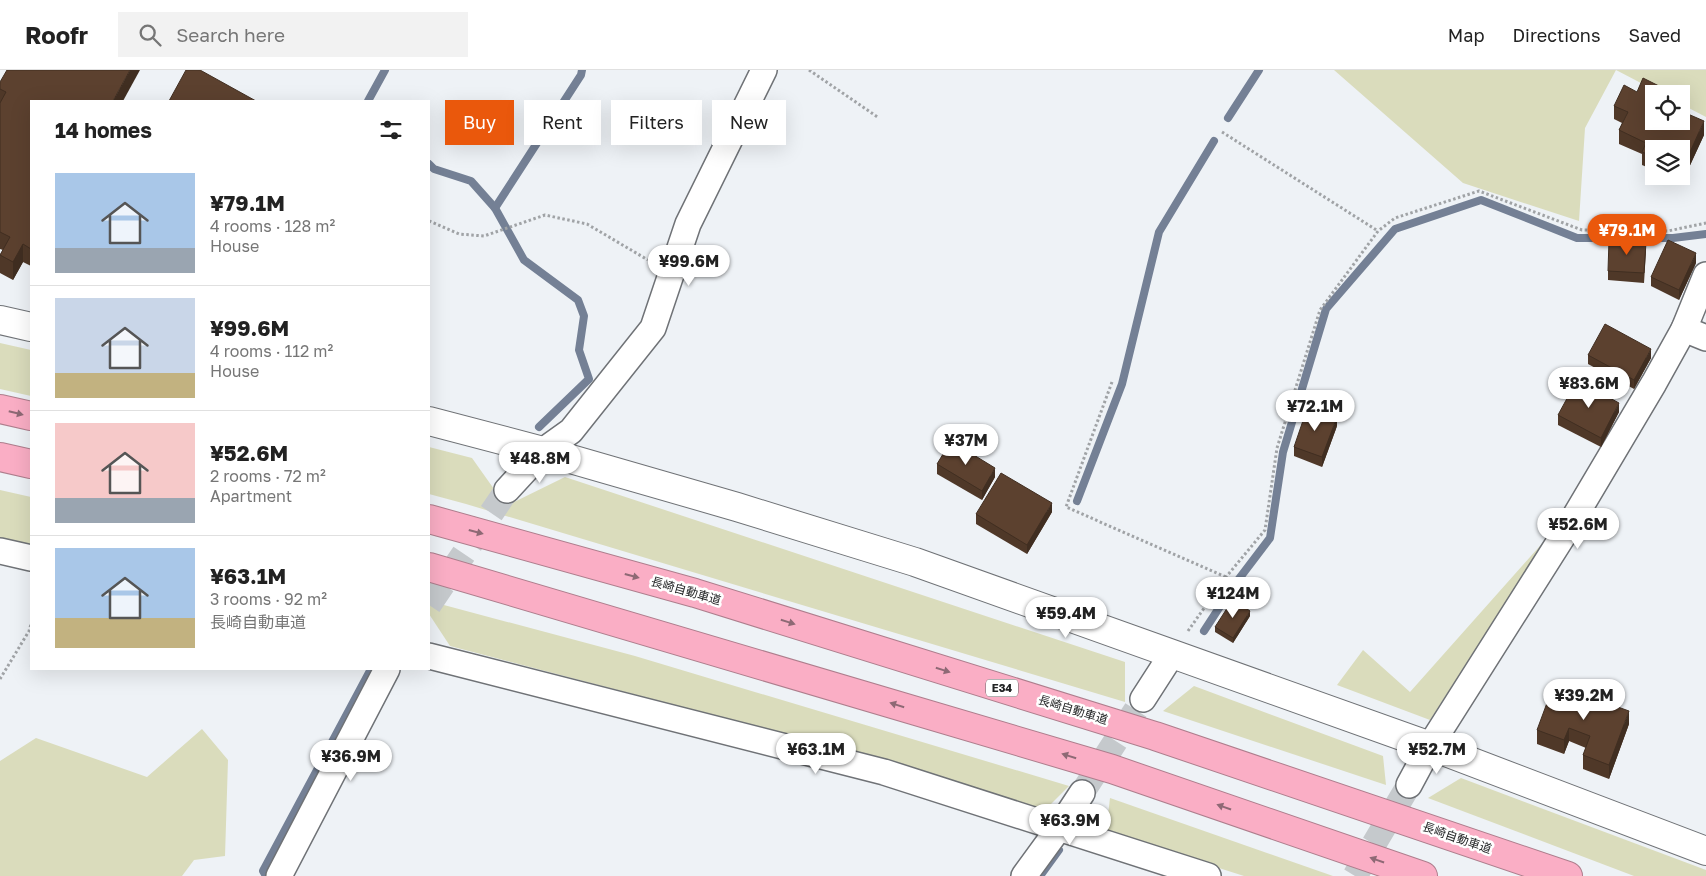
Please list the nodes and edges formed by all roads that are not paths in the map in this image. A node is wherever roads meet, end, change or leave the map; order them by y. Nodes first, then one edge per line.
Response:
1 (764, 70) edge
2 (1706, 275) edge
3 (0, 320) edge
4 (30, 327) edge
5 (1695, 333) edge
6 (0, 409) edge
7 (30, 416) edge
8 (430, 420) edge
9 (543, 451) junction
10 (0, 457) edge
11 (30, 464) edge
12 (507, 490) tunnel mouth
13 (430, 519) edge
14 (0, 551) edge
15 (30, 558) edge
16 (430, 567) edge
17 (1172, 654) junction
18 (430, 656) edge
19 (386, 670) edge
20 (1143, 699) tunnel mouth
21 (1430, 746) junction
22 (1409, 785) tunnel mouth
23 (1082, 793) tunnel mouth
24 (1059, 828) junction
25 (1706, 851) edge
26 (279, 876) edge
27 (1024, 876) edge
28 (1208, 876) edge
29 (1423, 876) edge
30 (1568, 876) edge

1 - 9 street
2 - 5 street
3 - 4 street
5 - 21 street
6 -> 7 highway
8 - 9 street
9 - 12 street
9 - 17 street
10 - 11 highway
13 -> 30 highway, 長崎自動車道 / E34
14 - 15 street
29 -> 16 highway
17 - 20 street
17 - 21 street
18 - 24 street
19 - 26 street
21 - 22 street
21 - 25 street
23 - 24 street
24 - 27 street
24 - 28 street

